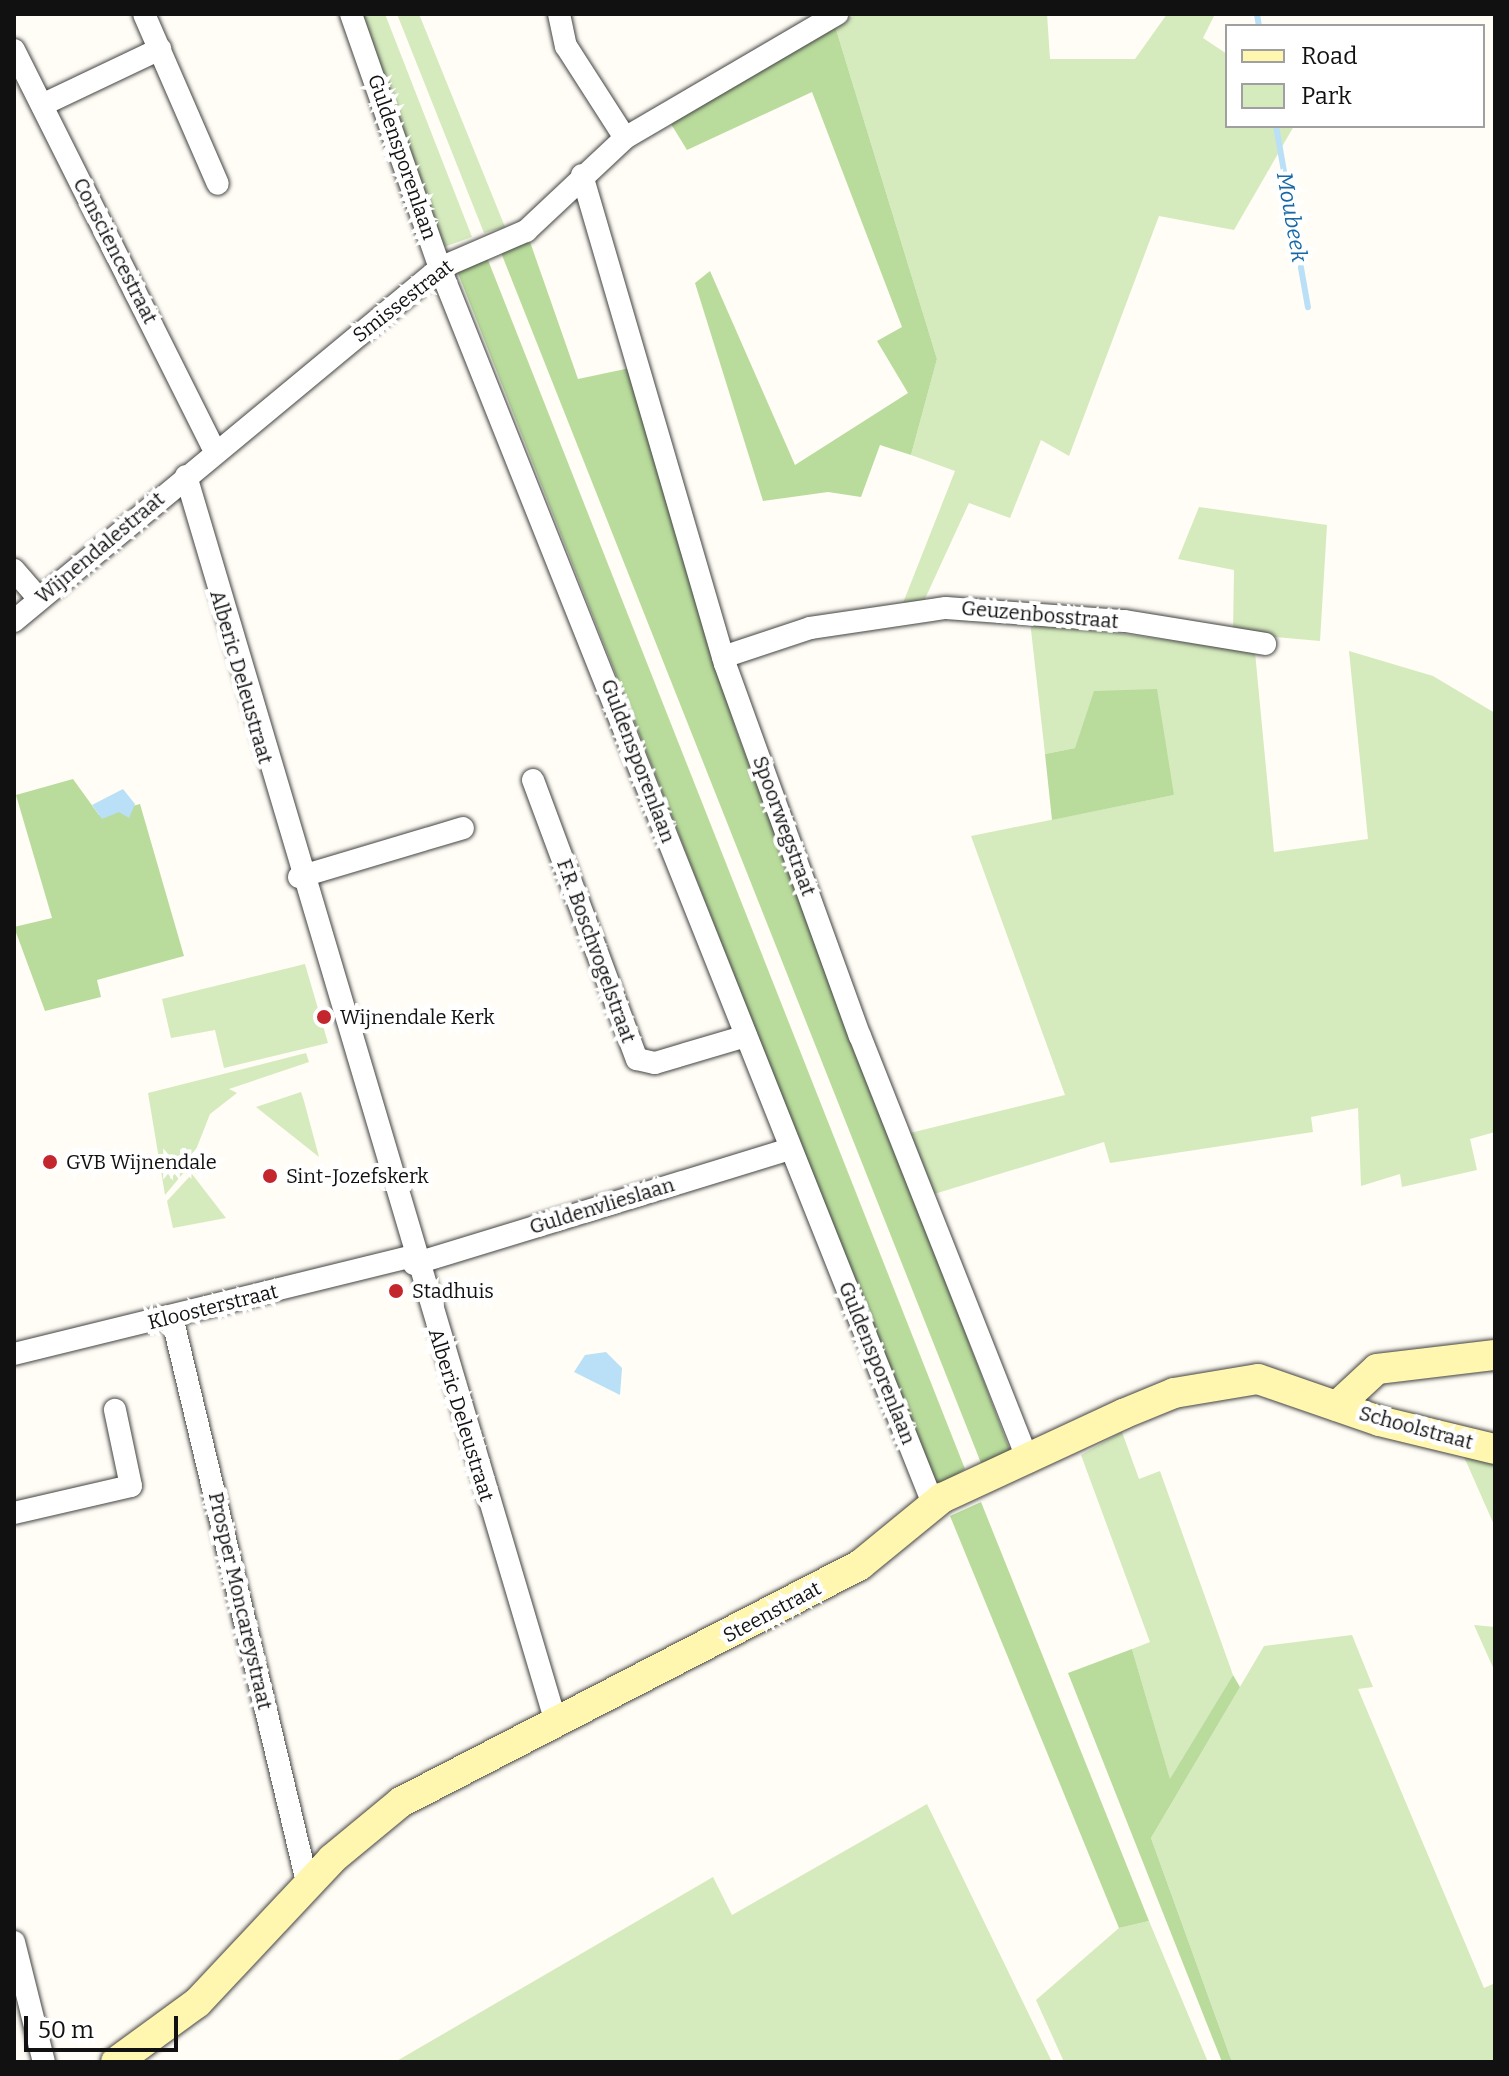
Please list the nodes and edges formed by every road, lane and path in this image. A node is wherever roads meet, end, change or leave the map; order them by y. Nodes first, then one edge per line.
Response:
1 (144, 14) edge
2 (351, 14) edge
3 (559, 14) edge
4 (837, 14) edge
5 (160, 49) junction
6 (14, 50) edge
7 (42, 105) junction
8 (625, 138) junction
9 (582, 175) junction
10 (218, 184) dead end
11 (444, 265) junction
12 (215, 452) junction
13 (186, 476) junction
14 (14, 570) edge
15 (39, 599) junction
16 (14, 621) edge
17 (1265, 644) dead end
18 (723, 657) junction
19 (533, 780) dead end
20 (463, 828) dead end
21 (299, 877) junction
22 (746, 1036) junction
23 (790, 1149) junction
24 (413, 1260) junction
25 (172, 1317) junction
26 (14, 1354) edge
27 (1495, 1355) edge
28 (1337, 1406) junction
29 (115, 1410) dead end
30 (1495, 1449) edge
31 (1024, 1465) junction
32 (938, 1501) junction
33 (14, 1513) edge
34 (556, 1723) junction
35 (308, 1886) junction
36 (14, 1942) edge
37 (44, 2062) edge
38 (116, 2062) edge

1 - 5 street
2 - 11 street, Guldensporenlaan
3 - 8 street
4 - 8 street, Smissestraat
5 - 7 street
5 - 10 street
6 - 7 street, Consciencestraat
7 - 12 street, Consciencestraat
8 - 9 street, Smissestraat
9 - 11 street, Smissestraat
9 - 18 street, Spoorwegstraat
11 - 12 street, Smissestraat
11 - 22 street, Guldensporenlaan
12 - 13 street, Smissestraat
13 - 15 street, Wijnendalestraat
13 - 21 street, Alberic Deleustraat
14 - 15 street
15 - 16 street, Wijnendalestraat
17 - 18 street, Geuzenbosstraat
18 - 31 street, Spoorwegstraat
19 - 22 street, F.R. Boschvogelstraat
20 - 21 street
21 - 24 street, Alberic Deleustraat
22 - 23 street, Guldensporenlaan
23 - 24 street, Guldenvlieslaan
23 - 32 street, Guldensporenlaan
24 - 25 street, Kloosterstraat
24 - 34 street, Alberic Deleustraat
25 - 26 street, Kloosterstraat
25 - 35 street, Prosper Moncareystraat
27 - 28 street
28 - 30 street, Schoolstraat
28 - 31 street, Steenstraat
29 - 33 street
31 - 32 street, Steenstraat
32 - 34 street, Steenstraat
34 - 35 street, Steenstraat
35 - 38 street, Steenstraat
36 - 37 street

